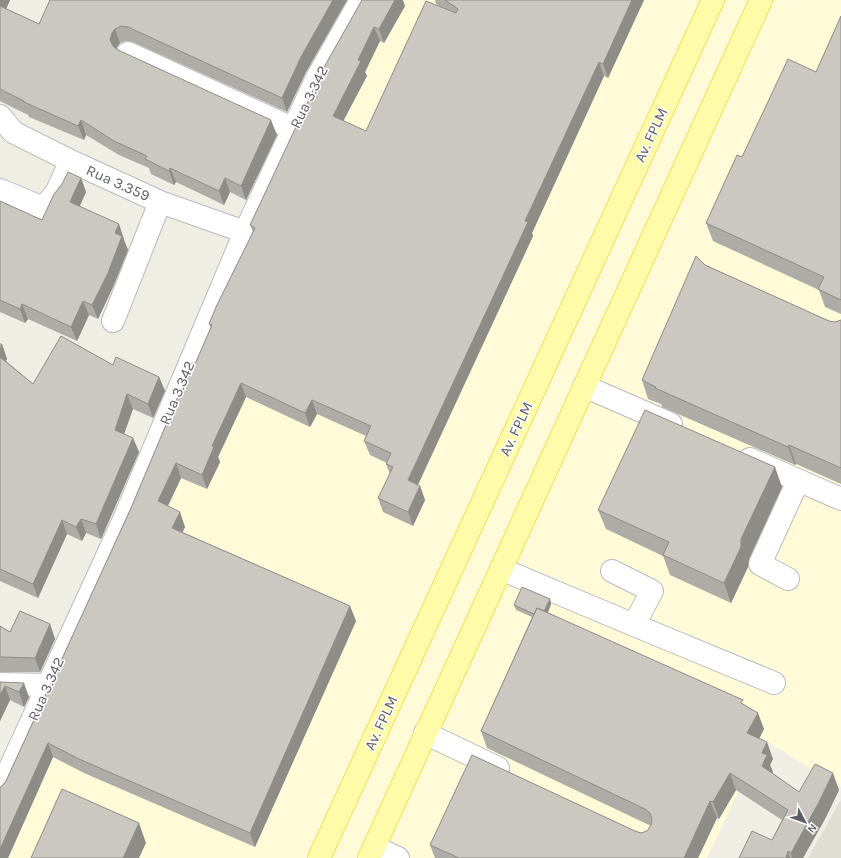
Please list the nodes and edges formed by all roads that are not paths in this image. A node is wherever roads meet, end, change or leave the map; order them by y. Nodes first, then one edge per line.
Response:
1 (361, 0) edge
2 (713, 0) edge
3 (761, 0) edge
4 (128, 53) edge
5 (0, 116) edge
6 (294, 129) junction
7 (71, 161) junction
8 (0, 190) edge
9 (160, 202) junction
10 (245, 232) junction
11 (113, 321) dead end
12 (584, 386) junction
13 (691, 433) edge
14 (734, 452) edge
15 (798, 481) junction
16 (841, 499) edge
17 (501, 569) junction
18 (612, 571) dead end
19 (788, 579) dead end
20 (634, 625) junction
21 (774, 683) dead end
22 (0, 684) edge
23 (48, 685) junction
24 (425, 734) junction
25 (517, 777) edge
26 (0, 790) edge
27 (371, 853) edge
28 (319, 858) edge
29 (398, 858) edge

1 - 6 street, Rua 3.342
2 - 28 main road, Av. FPLM
3 - 12 main road
4 - 6 street
5 - 7 street, Rua 3.359
6 - 10 street, Rua 3.342
7 - 8 street
7 - 9 street, Rua 3.359
9 - 10 street, Rua 3.359
9 - 11 street
10 - 23 street, Rua 3.342
12 - 13 street
12 - 17 main road
14 - 15 street
15 - 16 street
15 - 19 street
17 - 20 street
17 - 24 main road
18 - 20 street
20 - 21 street
22 - 23 street
23 - 26 street, Rua 3.342
24 - 25 street
24 - 27 main road
27 - 29 street

